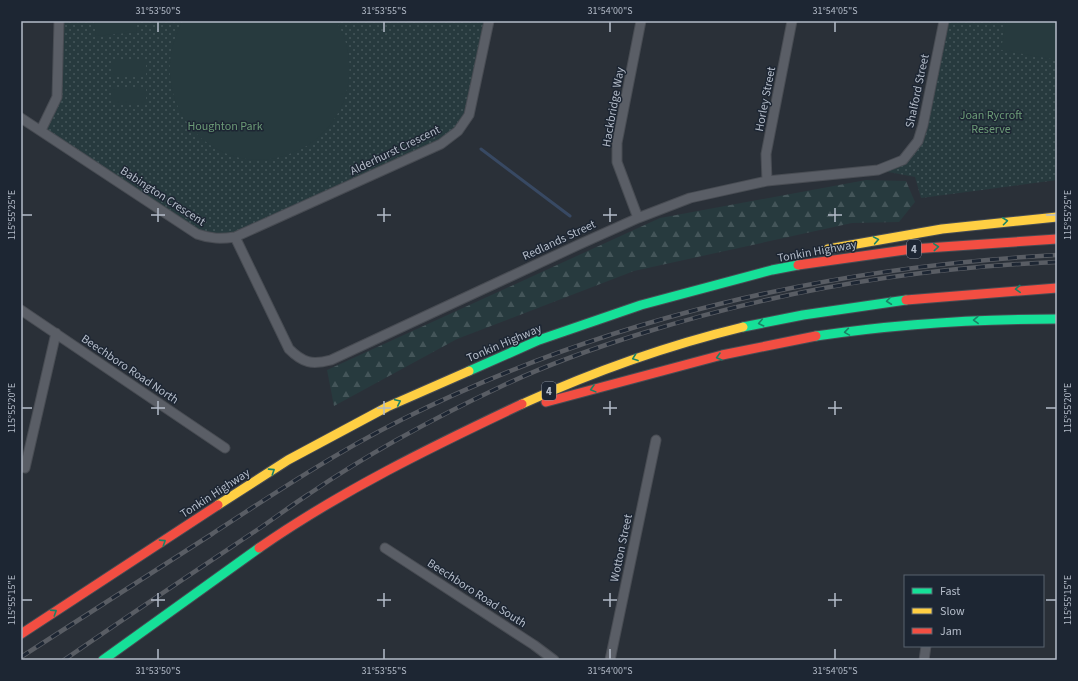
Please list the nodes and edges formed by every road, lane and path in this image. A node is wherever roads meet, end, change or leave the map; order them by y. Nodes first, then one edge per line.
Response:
1 (59, 21) edge
2 (489, 21) edge
3 (641, 21) edge
4 (792, 21) edge
5 (944, 21) edge
6 (21, 118) edge
7 (41, 130) junction
8 (903, 160) joint
9 (767, 181) junction
10 (1057, 217) edge
11 (638, 218) junction
12 (235, 237) junction
13 (1057, 238) edge
14 (820, 251) dead end
15 (806, 255) dead end
16 (772, 270) junction
17 (1057, 288) edge
18 (21, 310) edge
19 (1057, 319) edge
20 (56, 333) junction
21 (505, 412) junction
22 (656, 440) dead end
23 (225, 448) dead end
24 (25, 468) dead end
25 (385, 548) dead end
26 (21, 634) edge
27 (926, 647) edge
28 (103, 660) edge
29 (554, 660) edge
30 (610, 660) edge
31 (924, 660) edge

1 - 7 street
2 - 12 street, Alderhurst Crescent
3 - 11 street, Hackbridge Way
4 - 9 street, Horley Street
5 - 8 street, Shalford Street
6 - 7 street, Babington Crescent
7 - 12 street, Babington Crescent
8 - 9 street, Redlands Street
9 - 11 street, Redlands Street
14 -> 10 highway
11 - 12 street, Redlands Street
16 -> 13 highway, Tonkin Highway / 4
15 - 16 highway
26 -> 16 highway, Tonkin Highway / 4
17 -> 21 highway, 4
18 - 20 street, Beechboro Road North
19 -> 21 highway
20 - 23 street, Beechboro Road North
20 - 24 street
21 - 28 highway, 4
22 - 30 street, Wotton Street
25 - 29 street, Beechboro Road South
27 - 31 street

